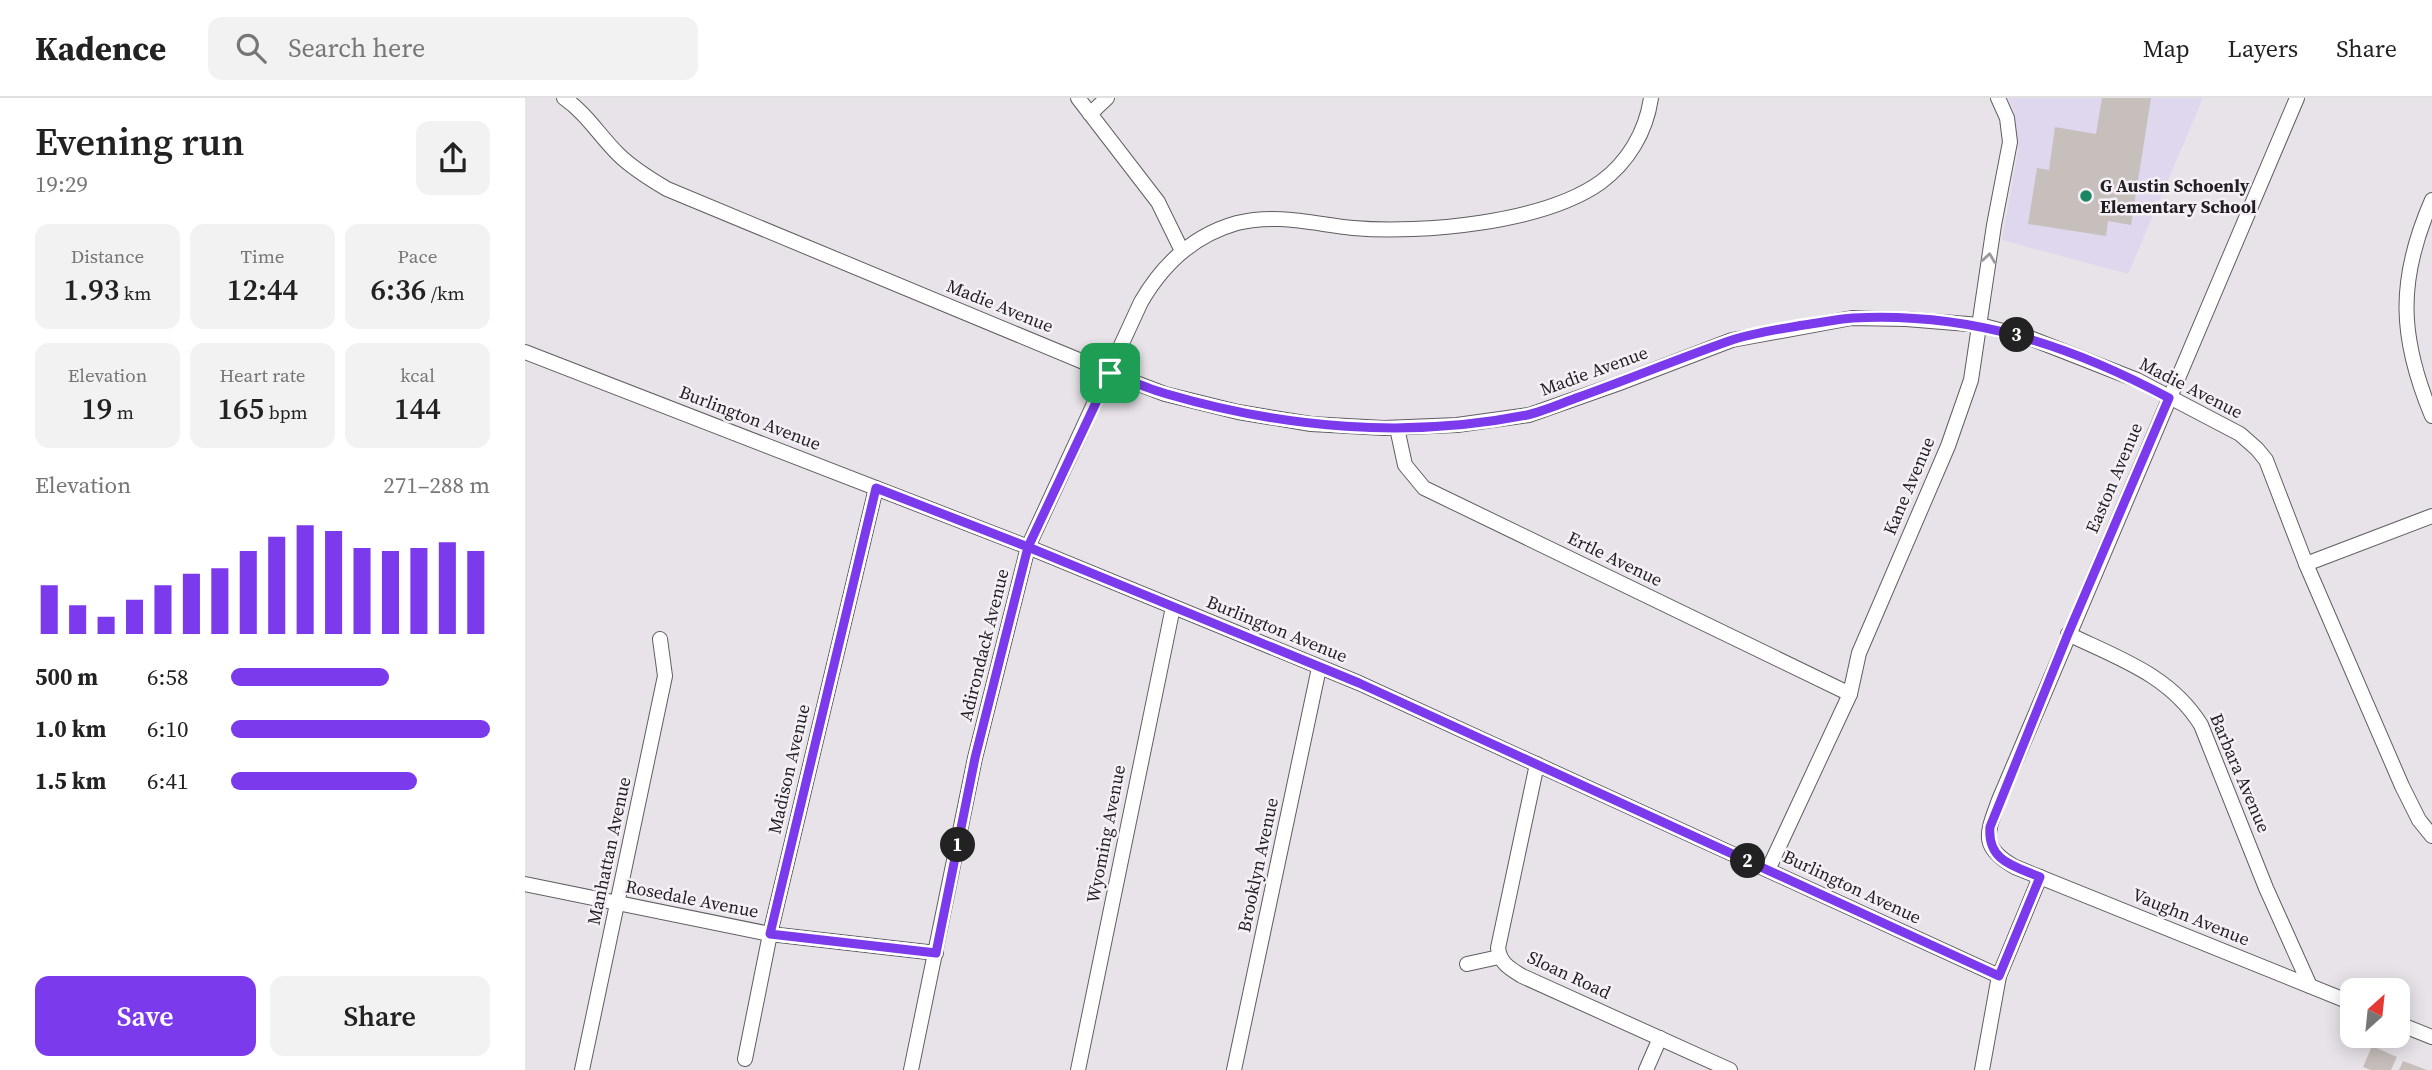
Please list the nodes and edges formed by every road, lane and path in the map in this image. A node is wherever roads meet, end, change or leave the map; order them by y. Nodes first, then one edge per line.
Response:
1 (564, 98) edge
2 (1078, 98) edge
3 (1107, 98) edge
4 (1651, 98) edge
5 (1998, 98) edge
6 (2297, 98) edge
7 (1090, 114) junction
8 (2432, 201) edge
9 (1182, 251) junction
10 (1980, 325) junction
11 (525, 352) edge
12 (1110, 373) junction
13 (2169, 398) junction
14 (2432, 416) edge
15 (1397, 428) junction
16 (876, 488) junction
17 (2432, 516) edge
18 (1028, 547) junction
19 (2307, 564) junction
20 (1173, 607) junction
21 (2068, 634) junction
22 (660, 639) dead end
23 (1319, 668) junction
24 (1850, 694) junction
25 (1537, 764) junction
26 (2432, 836) edge
27 (2015, 867) joint
28 (1769, 870) junction
29 (2040, 877) junction
30 (525, 884) edge
31 (618, 903) junction
32 (770, 934) junction
33 (936, 953) junction
34 (1499, 957) junction
35 (1467, 964) dead end
36 (1999, 976) junction
37 (2311, 986) junction
38 (2340, 998) edge
39 (2410, 1028) edge
40 (2432, 1037) edge
41 (1660, 1038) junction
42 (745, 1059) dead end
43 (582, 1070) edge
44 (911, 1070) edge
45 (1078, 1070) edge
46 (1234, 1070) edge
47 (1646, 1070) edge
48 (1730, 1070) edge
49 (1982, 1070) edge

1 - 12 street, Madie Avenue
2 - 7 street
3 - 7 street
4 - 9 street, Adirondack Avenue
10 -> 5 street, Kane Avenue
6 - 13 street, Easton Avenue
7 - 9 street
8 - 14 street
9 - 12 street, Adirondack Avenue
10 - 13 street, Madie Avenue
10 - 15 street, Madie Avenue
10 - 24 street, Kane Avenue
11 - 16 street, Burlington Avenue
12 - 15 street, Madie Avenue
12 - 18 street, Adirondack Avenue
13 - 19 street, Madie Avenue
13 - 21 street, Easton Avenue
15 - 24 street, Ertle Avenue
16 - 18 street, Burlington Avenue
16 - 32 street, Madison Avenue
17 - 19 street
18 - 20 street, Burlington Avenue
18 - 33 street, Adirondack Avenue
19 - 26 street, Madie Avenue
20 - 23 street, Burlington Avenue
20 - 45 street, Wyoming Avenue
21 - 27 street, Easton Avenue
21 - 37 street, Barbara Avenue
22 - 31 street, Manhattan Avenue
23 - 25 street, Burlington Avenue
23 - 46 street, Brooklyn Avenue
24 - 28 street, Kane Avenue
25 - 28 street, Burlington Avenue
25 - 34 street, Sloan Road
27 - 29 street, Vaughn Avenue
28 - 36 street, Burlington Avenue
29 - 36 street
29 - 37 street, Vaughn Avenue
30 - 31 street, Rosedale Avenue
31 - 32 street, Rosedale Avenue
31 - 43 street, Manhattan Avenue
32 - 33 street, Rosedale Avenue
32 - 42 street, Madison Avenue
33 - 44 street, Adirondack Avenue
34 - 35 street
34 - 41 street, Sloan Road
36 - 49 street
37 - 38 street, Vaughn Avenue
39 - 40 street
41 - 47 street
41 - 48 street, Sloan Road

